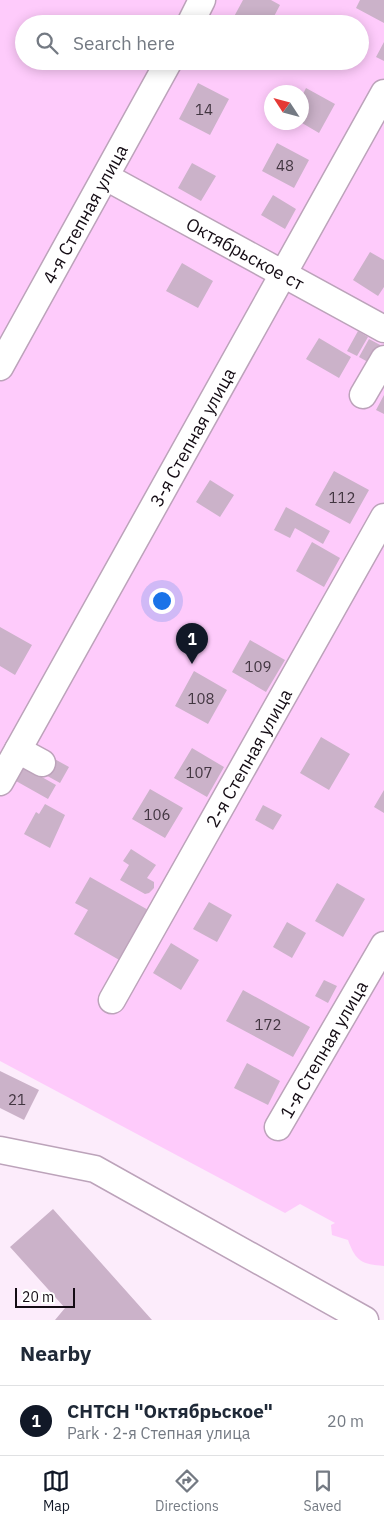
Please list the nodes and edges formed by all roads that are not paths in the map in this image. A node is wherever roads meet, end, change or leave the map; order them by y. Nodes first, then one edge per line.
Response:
1 (202, 0) edge
2 (194, 15) edge
3 (164, 70) edge
4 (384, 93) edge
5 (106, 177) junction
6 (283, 274) junction
7 (384, 329) edge
8 (384, 359) edge
9 (0, 367) edge
10 (363, 395) dead end
11 (384, 518) edge
12 (18, 750) junction
13 (42, 763) dead end
14 (5, 788) edge
15 (384, 945) edge
16 (112, 1000) dead end
17 (278, 1127) dead end
18 (0, 1150) edge
19 (366, 1320) edge

1 - 2 street
3 - 5 street, 4-я Степная улица
4 - 6 street, 3-я Степная улица
5 - 6 street, Октябрьское ст
5 - 9 street, 4-я Степная улица
6 - 7 street, Октябрьское ст
6 - 12 street, 3-я Степная улица
8 - 10 street
11 - 16 street, 2-я Степная улица
12 - 13 street
12 - 14 street, 3-я Степная улица
15 - 17 street, 1-я Степная улица
18 - 19 street

